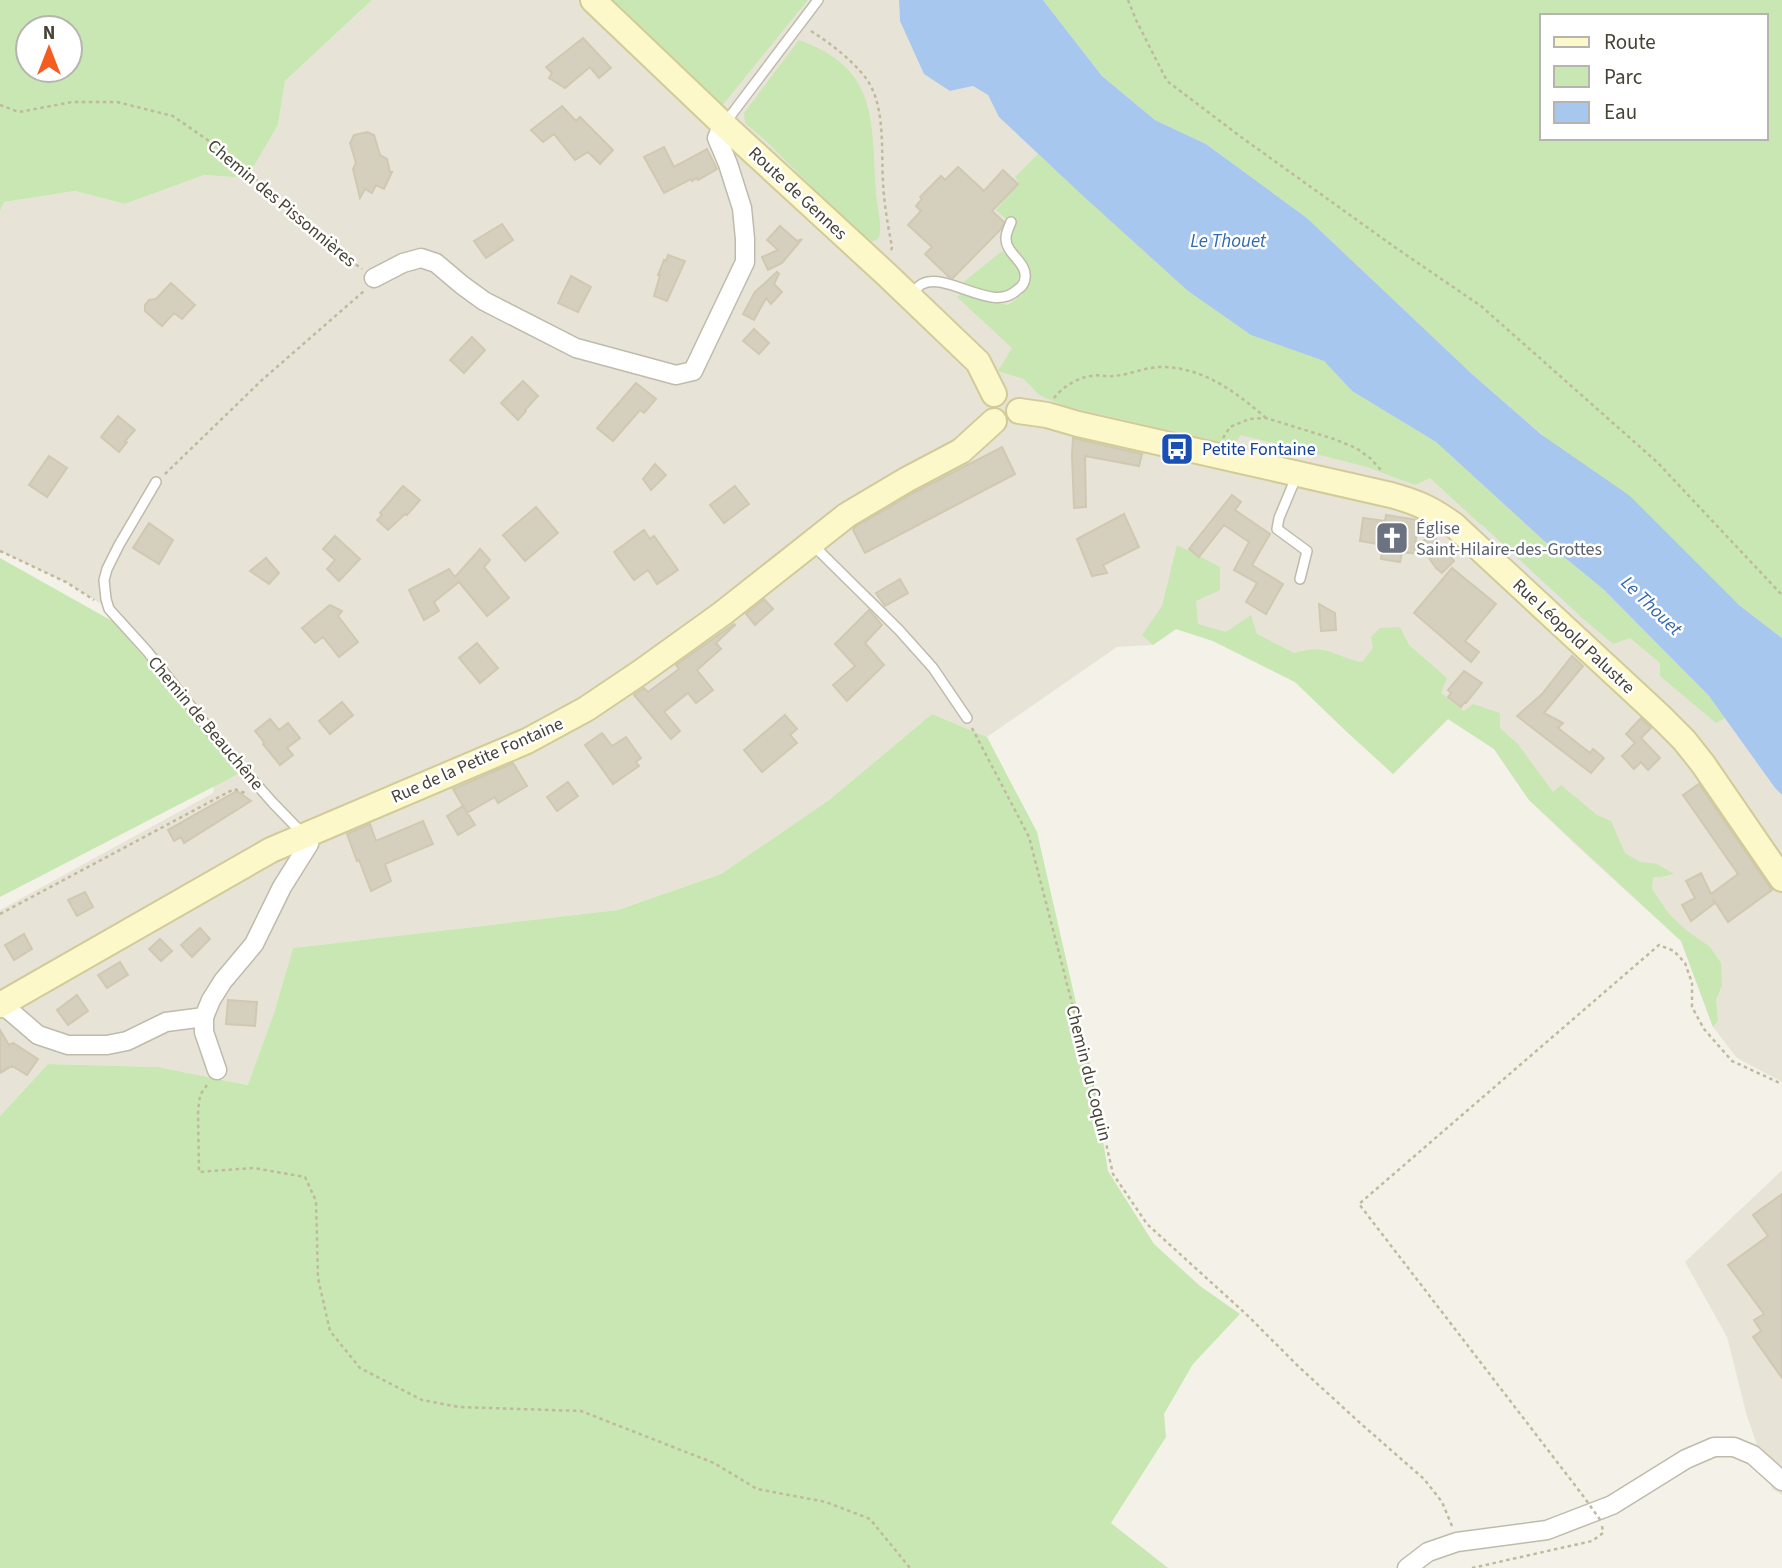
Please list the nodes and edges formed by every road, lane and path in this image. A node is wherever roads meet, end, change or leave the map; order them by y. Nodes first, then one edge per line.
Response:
1 (593, 0) edge
2 (818, 0) edge
3 (1128, 0) edge
4 (800, 24) junction
5 (0, 106) edge
6 (723, 124) junction
7 (1011, 222) dead end
8 (886, 274) junction
9 (374, 278) junction
10 (909, 296) junction
11 (994, 394) junction
12 (1018, 411) junction
13 (1048, 415) junction
14 (1266, 418) junction
15 (994, 421) junction
16 (1216, 455) junction
17 (1297, 473) junction
18 (156, 482) joint
19 (1391, 495) junction
20 (811, 543) junction
21 (0, 551) edge
22 (1300, 579) dead end
23 (1782, 595) edge
24 (109, 609) junction
25 (967, 718) joint
26 (273, 803) junction
27 (304, 835) junction
28 (1782, 879) edge
29 (0, 914) edge
30 (1, 1005) edge
31 (204, 1017) junction
32 (217, 1070) joint
33 (1782, 1084) edge
34 (1782, 1481) edge
35 (1457, 1542) junction
36 (910, 1568) edge
37 (1407, 1568) edge
38 (1472, 1568) edge

1 - 6 main road, Route de Gennes
2 - 4 lane
3 - 23 path
4 - 6 lane
4 - 8 path
5 - 9 path, Chemin des Pissonnières
6 - 8 main road, Route de Gennes
6 - 9 street, Chemin des Pissonnières
7 - 10 lane
8 - 10 main road, Route de Gennes
9 - 18 path
10 - 11 main road, Route de Gennes
11 - 12 main road
11 - 15 main road, Route de Gennes
12 - 13 main road, Rue Léopold Palustre
12 - 15 main road
13 - 14 path
13 - 16 main road, Rue Léopold Palustre
14 - 16 path
14 - 19 path
15 - 20 main road, Rue de la Petite Fontaine
16 - 17 main road, Rue Léopold Palustre
17 - 19 main road, Rue Léopold Palustre
17 - 22 lane
18 - 24 lane
19 - 28 main road, Rue Léopold Palustre
20 - 25 lane
20 - 27 main road, Rue de la Petite Fontaine
21 - 24 path
24 - 26 lane, Chemin de Beauchêne
25 - 35 path, Chemin du Coquin
26 - 27 lane, Chemin de Beauchêne
26 - 29 path
27 - 30 main road, Rue de la Petite Fontaine
27 - 31 street
30 - 31 street
31 - 32 street
32 - 36 path
33 - 38 path, bridge
34 - 35 street
35 - 37 street

